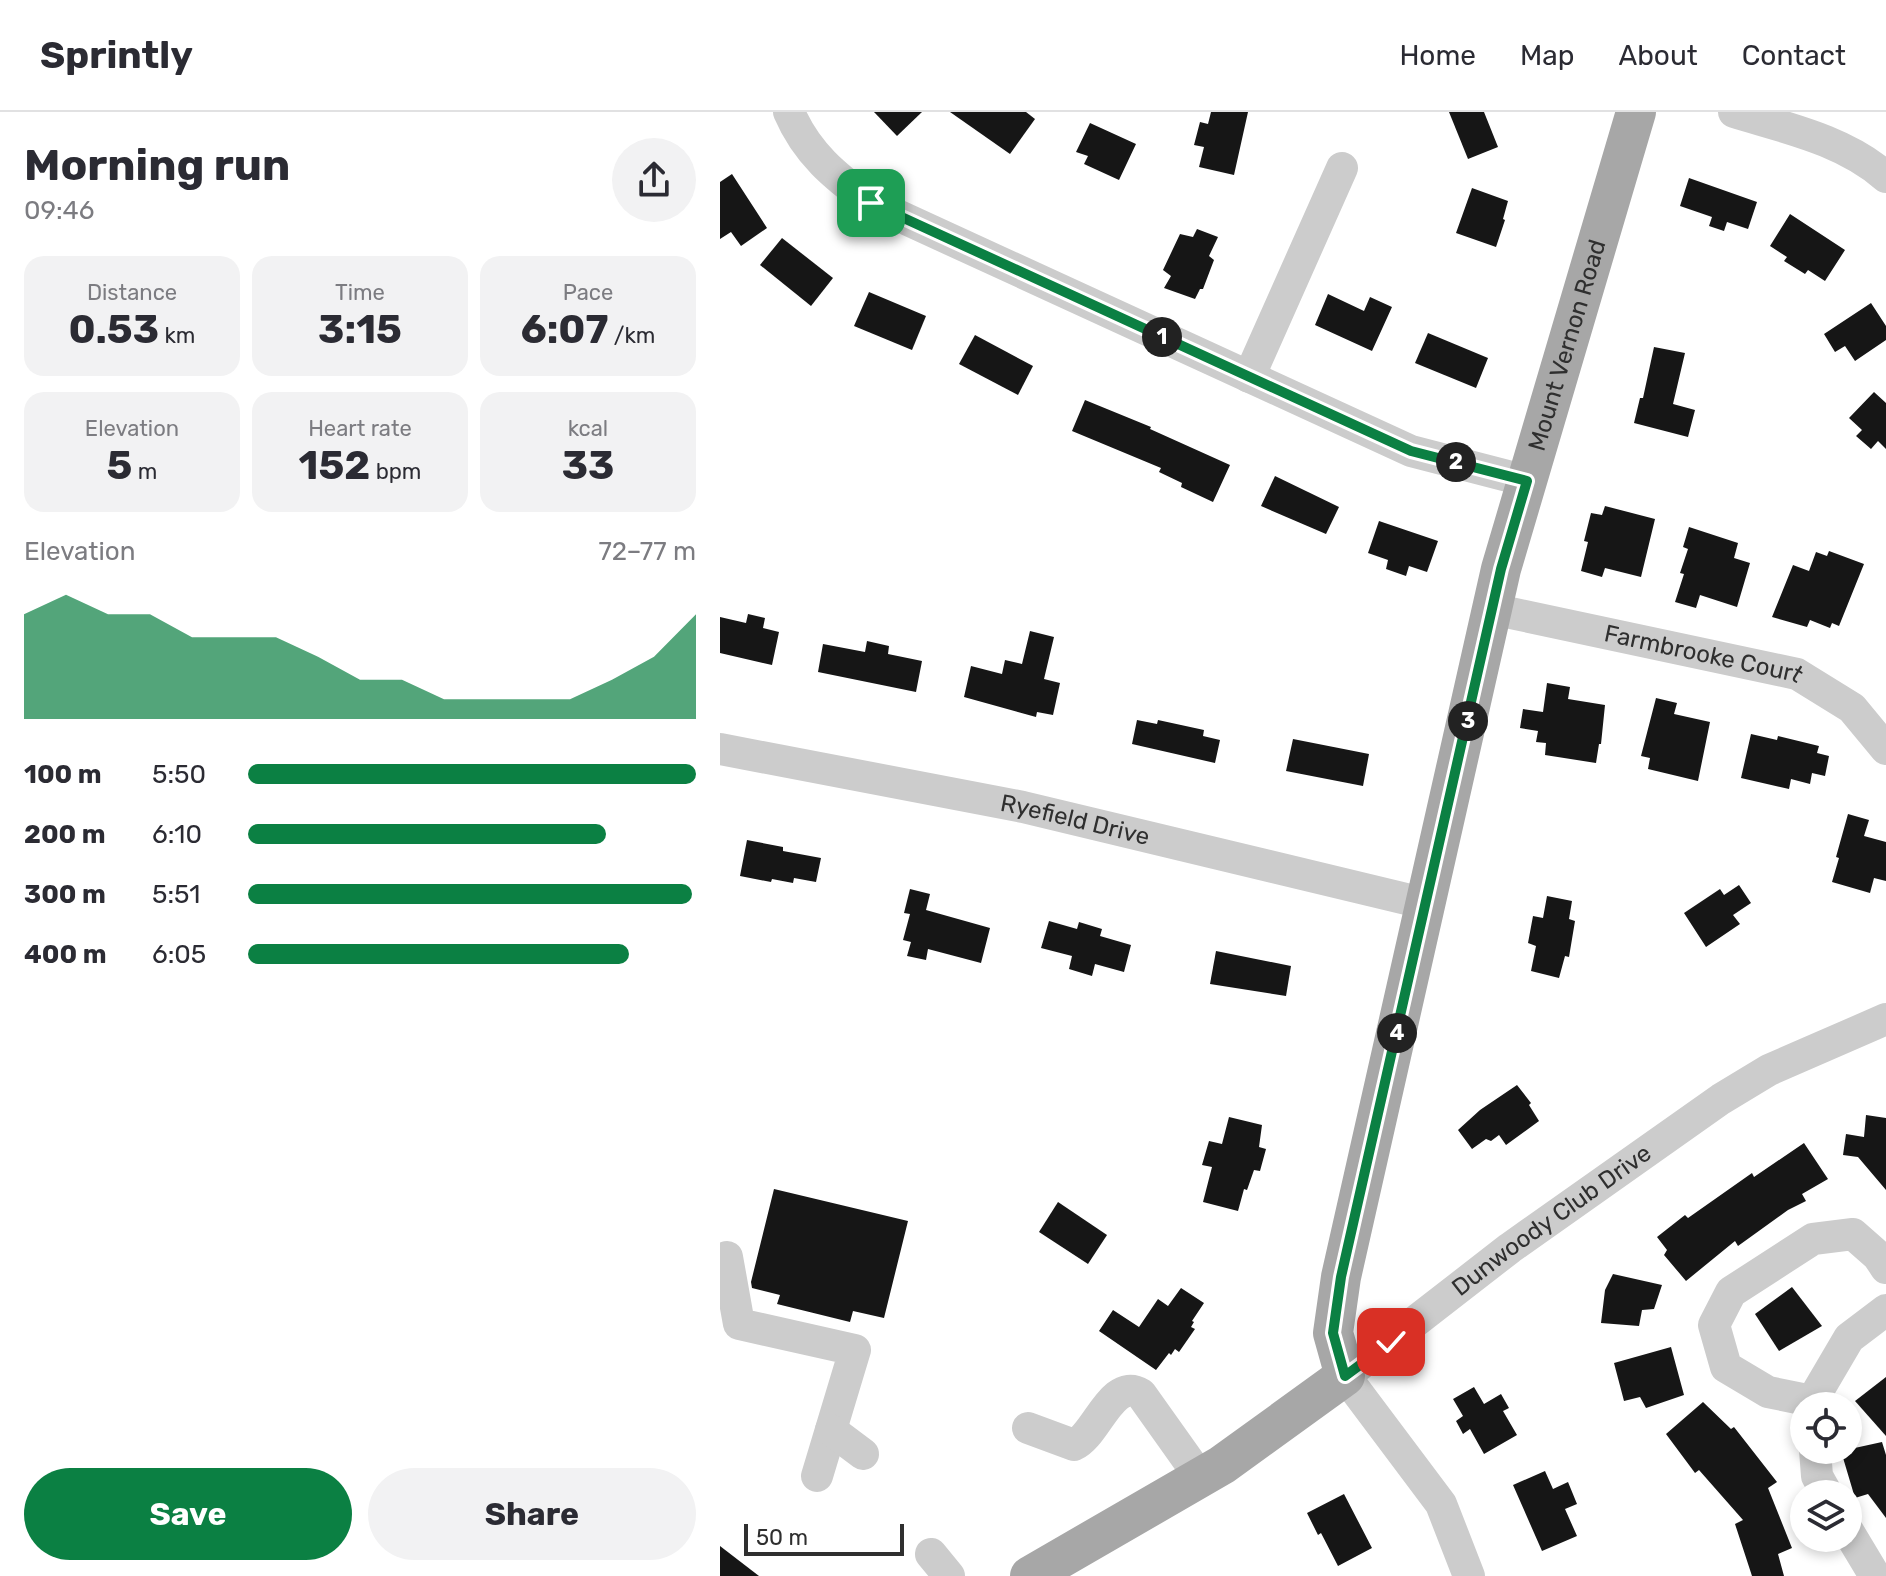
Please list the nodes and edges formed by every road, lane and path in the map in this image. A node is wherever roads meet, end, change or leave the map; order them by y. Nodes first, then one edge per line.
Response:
1 (789, 112) edge
2 (1636, 112) edge
3 (1734, 112) edge
4 (1342, 168) dead end
5 (1886, 177) edge
6 (1249, 377) junction
7 (1527, 481) junction
8 (1492, 609) junction
9 (720, 749) edge
10 (1886, 749) edge
11 (1427, 904) junction
12 (1886, 1019) edge
13 (727, 1257) dead end
14 (1886, 1268) edge
15 (1886, 1310) edge
16 (1345, 1376) junction
17 (1819, 1392) edge
18 (1790, 1398) edge
19 (1028, 1428) dead end
20 (831, 1430) junction
21 (863, 1454) dead end
22 (817, 1476) dead end
23 (1200, 1477) junction
24 (1857, 1552) edge
25 (1865, 1572) edge
26 (1030, 1576) edge
27 (1469, 1576) edge

1 - 6 street
2 - 7 main road, Mount Vernon Road
3 - 5 street
4 - 6 street
6 - 7 street
7 - 8 main road, Mount Vernon Road
8 - 10 street, Farmbrooke Court
8 - 11 main road, Mount Vernon Road
9 - 11 street, Ryefield Drive
11 - 16 main road, Mount Vernon Road
12 - 16 street, Dunwoody Club Drive
13 - 20 street
14 - 18 street
15 - 17 street
16 - 23 main road, Dunwoody Club Drive
16 - 27 street
19 - 23 street
20 - 21 street
20 - 22 street
23 - 26 main road, Dunwoody Club Drive
24 - 25 street

